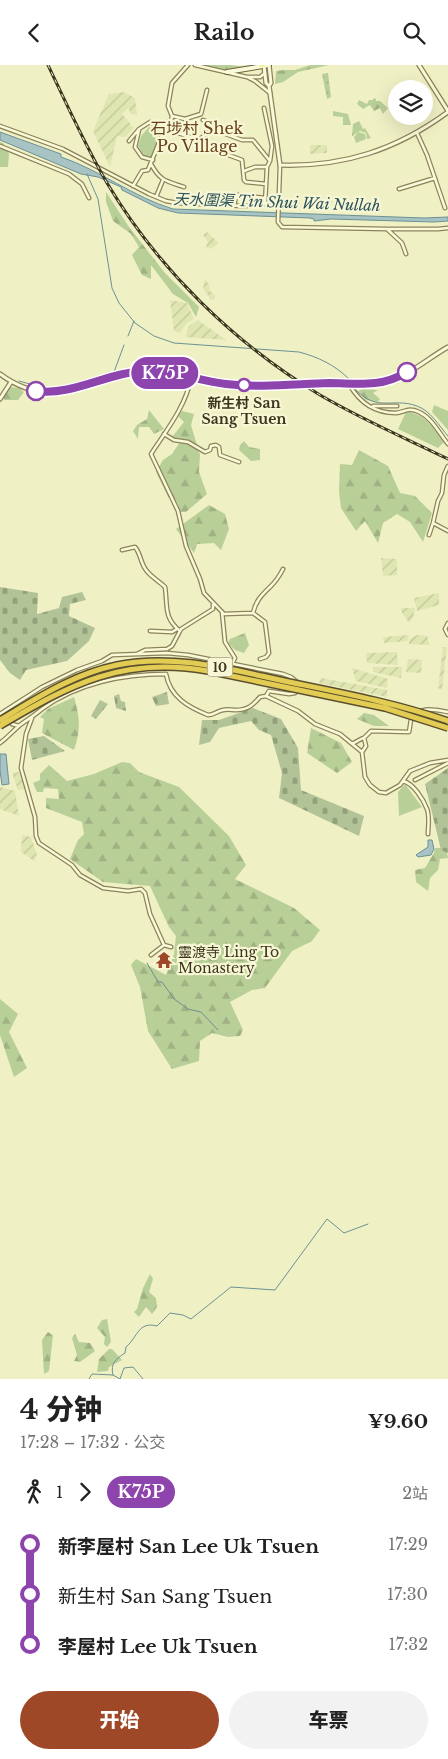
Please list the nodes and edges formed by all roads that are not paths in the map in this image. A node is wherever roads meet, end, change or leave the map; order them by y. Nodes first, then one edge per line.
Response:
1 (188, 65) edge
2 (195, 65) edge
3 (263, 65) edge
4 (269, 65) edge
5 (418, 65) edge
6 (227, 72) junction
7 (265, 73) junction
8 (247, 77) junction
9 (269, 86) junction
10 (207, 90) dead end
11 (270, 93) junction
12 (264, 108) dead end
13 (448, 112) edge
14 (172, 116) junction
15 (203, 120) dead end
16 (157, 125) junction
17 (0, 126) edge
18 (216, 127) junction
19 (139, 129) junction
20 (172, 131) dead end
21 (417, 133) junction
22 (129, 141) dead end
23 (0, 146) edge
24 (222, 153) dead end
25 (270, 161) junction
26 (152, 162) junction
27 (280, 165) junction
28 (268, 167) junction
29 (244, 171) junction
30 (435, 178) junction
31 (163, 180) junction
32 (266, 184) junction
33 (133, 186) junction
34 (184, 187) dead end
35 (400, 189) dead end
36 (156, 197) junction
37 (89, 198) dead end
38 (265, 198) junction
39 (279, 200) junction
40 (265, 203) junction
41 (234, 205) junction
42 (445, 209) dead end
43 (448, 228) edge
44 (387, 229) junction
45 (406, 254) dead end
46 (448, 347) edge
47 (0, 374) edge
48 (191, 378) junction
49 (11, 382) junction
50 (351, 384) junction
51 (0, 399) edge
52 (373, 406) junction
53 (396, 406) dead end
54 (164, 435) junction
55 (448, 444) edge
56 (239, 462) dead end
57 (448, 466) edge
58 (433, 523) junction
59 (448, 531) edge
60 (429, 535) dead end
61 (122, 550) dead end
62 (283, 569) dead end
63 (213, 604) junction
64 (222, 613) junction
65 (253, 613) junction
66 (448, 623) edge
67 (179, 630) junction
68 (150, 631) dead end
69 (448, 635) edge
70 (137, 654) junction
71 (260, 659) dead end
72 (232, 664) junction
73 (266, 696) junction
74 (6, 710) junction
75 (448, 712) edge
76 (0, 714) edge
77 (32, 717) junction
78 (0, 720) edge
79 (448, 721) edge
80 (0, 726) edge
81 (19, 726) junction
82 (448, 727) edge
83 (364, 738) junction
84 (0, 743) edge
85 (352, 744) junction
86 (362, 752) junction
87 (448, 761) edge
88 (415, 780) dead end
89 (403, 781) junction
90 (428, 834) dead end
91 (164, 945) junction
92 (171, 947) dead end
93 (151, 955) dead end

1 - 14 street
2 - 6 street
3 - 4 main road
3 - 6 main road
3 - 7 street
4 - 9 street
5 - 13 street
6 - 8 street
7 - 8 street
7 - 9 street
8 - 11 street
9 - 11 street
10 - 14 street
11 - 27 street
12 - 25 street
13 - 21 street
14 - 16 street
15 - 18 street
16 - 19 street
16 - 26 street
17 - 33 street
18 - 20 street
18 - 25 street
19 - 22 street
19 - 26 street
21 - 27 street
21 - 30 street
23 - 37 street
24 - 29 street
25 - 28 street
26 - 31 street
26 - 33 street
27 - 39 street
28 - 29 street
28 - 32 street
29 - 32 street
30 - 35 street
30 - 42 street
31 - 34 street
31 - 36 street
32 - 38 street
33 - 36 street
36 - 41 street
38 - 40 street
38 - 41 street
39 - 40 street
39 - 44 street
40 - 41 street
43 - 44 street
44 - 45 street
46 - 50 street
47 - 49 street
48 - 49 street
48 - 50 street
48 - 54 street
49 - 51 street
50 - 52 street
52 - 53 street
52 - 55 street
54 - 56 street
54 - 63 street
57 - 58 street
58 - 59 street
58 - 60 street
61 - 67 street
62 - 65 street
63 - 64 street
63 - 67 street
64 - 65 street
64 - 72 street
65 - 71 street
66 - 69 street
67 - 68 street
67 - 70 street
70 - 72 street
70 - 74 street
72 - 73 street
73 - 77 street
73 - 85 street
74 - 76 street
74 - 81 street
75 - 83 street
77 - 81 street
77 - 91 street
78 - 79 highway, 10, bridge
80 - 82 highway, 10, bridge
81 - 84 street
83 - 85 street
83 - 86 street
85 - 86 street
86 - 89 street
87 - 88 street
87 - 89 street
89 - 90 street
91 - 92 street
91 - 93 street

